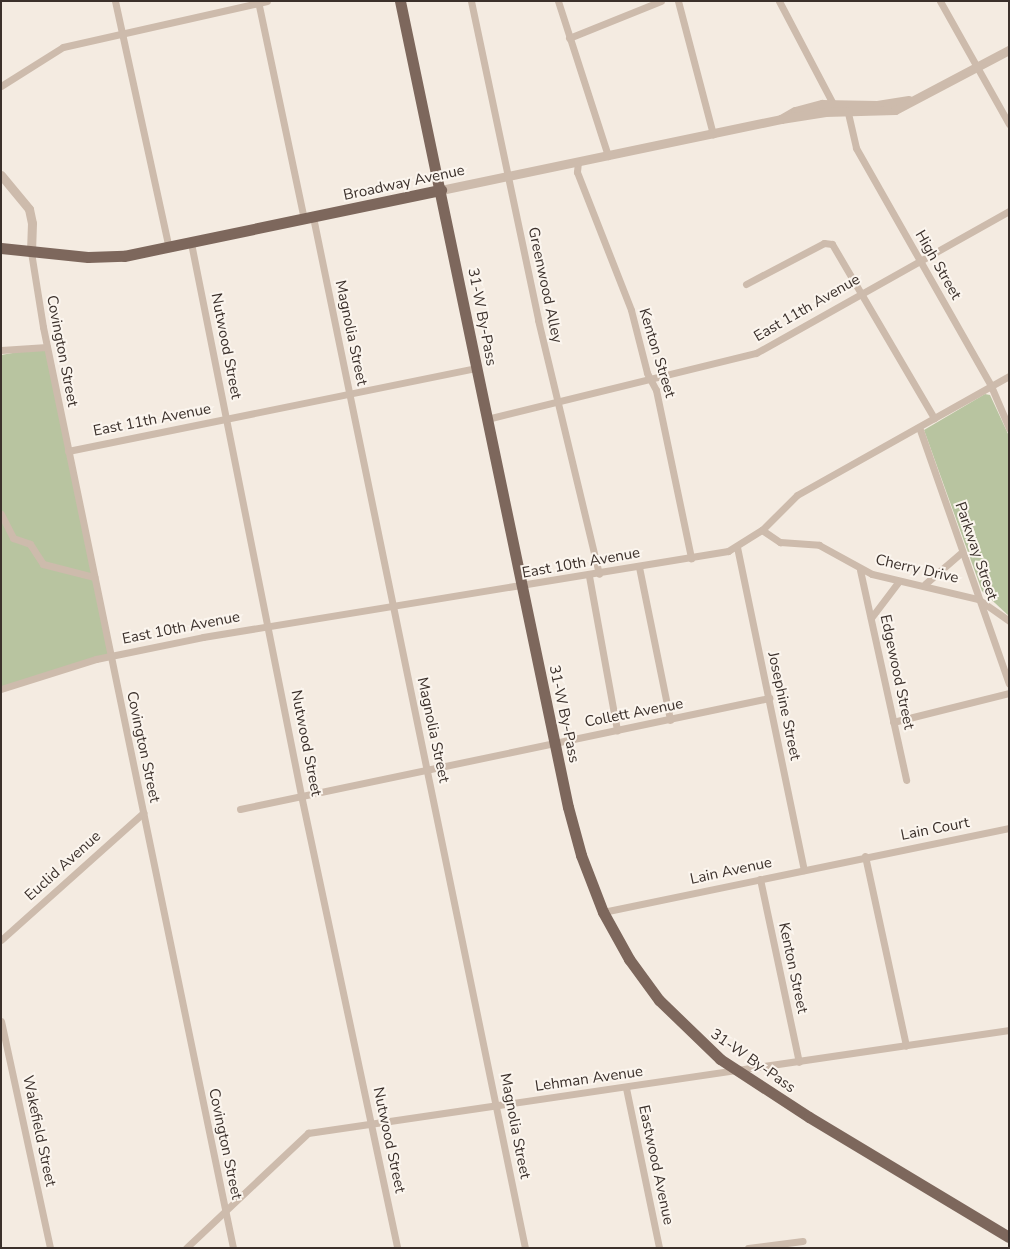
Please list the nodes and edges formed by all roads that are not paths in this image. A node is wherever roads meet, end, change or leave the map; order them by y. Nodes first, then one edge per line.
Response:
1 (115, 1) edge
2 (267, 1) edge
3 (400, 1) edge
4 (471, 1) edge
5 (558, 1) edge
6 (661, 1) edge
7 (678, 1) edge
8 (779, 1) edge
9 (940, 1) edge
10 (258, 2) edge
11 (122, 34) junction
12 (569, 38) junction
13 (1009, 50) edge
14 (977, 67) junction
15 (1, 86) edge
16 (833, 104) junction
17 (846, 109) junction
18 (781, 120) junction
19 (1009, 124) edge
20 (713, 134) junction
21 (608, 156) junction
22 (578, 162) junction
23 (1, 176) edge
24 (509, 178) junction
25 (441, 190) junction
26 (1009, 211) edge
27 (308, 218) junction
28 (191, 244) junction
29 (1, 248) edge
30 (169, 248) junction
31 (31, 252) junction
32 (920, 261) junction
33 (746, 284) dead end
34 (862, 293) junction
35 (47, 347) junction
36 (1, 350) edge
37 (477, 368) junction
38 (1009, 376) edge
39 (651, 381) junction
40 (991, 386) junction
41 (350, 393) junction
42 (558, 403) junction
43 (934, 418) junction
44 (226, 419) junction
45 (487, 419) junction
46 (918, 427) junction
47 (1009, 428) edge
48 (68, 451) junction
49 (1, 514) edge
50 (762, 530) junction
51 (737, 547) junction
52 (962, 552) junction
53 (691, 558) junction
54 (639, 567) junction
55 (860, 570) junction
56 (599, 574) junction
57 (589, 576) junction
58 (94, 577) junction
59 (899, 581) junction
60 (925, 584) junction
61 (522, 587) junction
62 (978, 599) junction
63 (393, 606) junction
64 (871, 618) junction
65 (1009, 621) edge
66 (268, 625) junction
67 (110, 655) junction
68 (1009, 684) edge
69 (1, 689) edge
70 (1009, 693) edge
71 (768, 698) junction
72 (670, 720) junction
73 (894, 722) junction
74 (617, 730) junction
75 (555, 742) junction
76 (428, 769) junction
77 (906, 780) dead end
78 (302, 795) junction
79 (240, 809) dead end
80 (143, 813) junction
81 (1009, 828) edge
82 (865, 856) junction
83 (804, 870) junction
84 (760, 879) junction
85 (603, 912) junction
86 (1, 940) edge
87 (1, 1021) edge
88 (1009, 1030) edge
89 (906, 1046) junction
90 (799, 1062) junction
91 (736, 1071) junction
92 (626, 1088) junction
93 (496, 1105) junction
94 (372, 1124) junction
95 (225, 1212) junction
96 (1009, 1237) edge
97 (802, 1241) dead end
98 (50, 1248) edge
99 (186, 1248) edge
100 (233, 1248) edge
101 (397, 1248) edge
102 (525, 1248) edge
103 (659, 1248) edge
104 (748, 1248) edge

1 - 11 street
2 - 10 street
3 - 25 main road, 31-W By-Pass
4 - 24 street, Greenwood Alley
5 - 12 street
6 - 12 street
7 - 20 street
8 - 16 street
9 - 14 street
10 - 11 street
10 - 27 street, Magnolia Street
11 - 15 street
11 - 30 street
12 - 21 street
13 - 14 street
14 - 17 street
14 - 19 street
16 - 17 street, Broadway Avenue
16 - 18 street, Broadway Avenue
17 - 18 street, Broadway Avenue
17 - 32 street, High Street
18 - 20 street, Broadway Avenue
20 - 21 street, Broadway Avenue
21 - 22 street, Broadway Avenue
22 - 24 street, Broadway Avenue
22 - 39 street, Kenton Street
23 - 31 street
24 - 25 street, Broadway Avenue
24 - 42 street, Greenwood Alley
25 - 27 main road, Broadway Avenue
25 - 37 main road, 31-W By-Pass
26 - 32 street, East 11th Avenue
27 - 28 main road, Broadway Avenue
27 - 41 street, Magnolia Street
28 - 30 main road, Broadway Avenue
28 - 44 street, Nutwood Street
29 - 31 main road, Broadway Avenue
30 - 31 main road, Broadway Avenue
31 - 35 street, Covington Street
32 - 34 street, East 11th Avenue
32 - 40 street, High Street
33 - 34 street
34 - 39 street, East 11th Avenue
34 - 43 street
35 - 36 street
35 - 48 street, Covington Street
37 - 41 street, East 11th Avenue
37 - 45 main road, 31-W By-Pass
38 - 40 street, East 10th Avenue
39 - 42 street, East 11th Avenue
39 - 53 street, Kenton Street
40 - 43 street, East 10th Avenue
40 - 47 street, High Street
41 - 44 street, East 11th Avenue
41 - 63 street, Magnolia Street
42 - 45 street, East 11th Avenue
42 - 56 street, Greenwood Alley
43 - 46 street, East 10th Avenue
44 - 48 street, East 11th Avenue
44 - 66 street, Nutwood Street
45 - 61 main road, 31-W By-Pass
46 - 50 street, East 10th Avenue
46 - 52 street, Parkway Street
48 - 58 street, Covington Street
49 - 58 street
50 - 51 street, East 10th Avenue
50 - 55 street, Cherry Drive
51 - 53 street, East 10th Avenue
51 - 71 street, Josephine Street
52 - 60 street
52 - 62 street, Parkway Street
53 - 54 street, East 10th Avenue
54 - 56 street, East 10th Avenue
54 - 72 street
55 - 59 street, Cherry Drive
55 - 64 street, Edgewood Street
56 - 57 street, East 10th Avenue
57 - 61 street, East 10th Avenue
57 - 74 street
58 - 67 street, Covington Street
59 - 60 street, Cherry Drive
59 - 64 street
60 - 62 street, Cherry Drive
61 - 63 street, East 10th Avenue
61 - 75 main road, 31-W By-Pass
62 - 65 street, Cherry Drive
62 - 68 street, Parkway Street
63 - 66 street, East 10th Avenue
63 - 76 street, Magnolia Street
64 - 73 street, Edgewood Street
66 - 67 street, East 10th Avenue
66 - 78 street, Nutwood Street
67 - 69 street, East 10th Avenue
67 - 80 street, Covington Street
70 - 73 street
71 - 72 street, Collett Avenue
71 - 83 street, Josephine Street
72 - 74 street, Collett Avenue
73 - 77 street, Edgewood Street
74 - 75 street, Collett Avenue
75 - 76 street, Collett Avenue
75 - 85 main road, 31-W By-Pass
76 - 78 street, Collett Avenue
76 - 93 street, Magnolia Street
78 - 79 street, Collett Avenue
78 - 94 street, Nutwood Street
80 - 86 street, Euclid Avenue
80 - 95 street, Covington Street
81 - 82 street, Lain Court
82 - 83 street, Lain Avenue
82 - 89 street
83 - 84 street, Lain Avenue
84 - 85 street, Lain Avenue
84 - 90 street, Kenton Street
85 - 91 main road, 31-W By-Pass
87 - 98 street, Wakefield Street
88 - 89 street, Lehman Avenue
89 - 90 street, Lehman Avenue
90 - 91 street, Lehman Avenue
91 - 92 street, Lehman Avenue
91 - 96 main road, 31-W By-Pass
92 - 93 street, Lehman Avenue
92 - 103 street, Eastwood Avenue
93 - 94 street, Lehman Avenue
93 - 102 street, Magnolia Street
94 - 95 street, Lehman Avenue
94 - 101 street, Nutwood Street
95 - 99 street, Lehman Avenue
95 - 100 street, Covington Street
97 - 104 street

